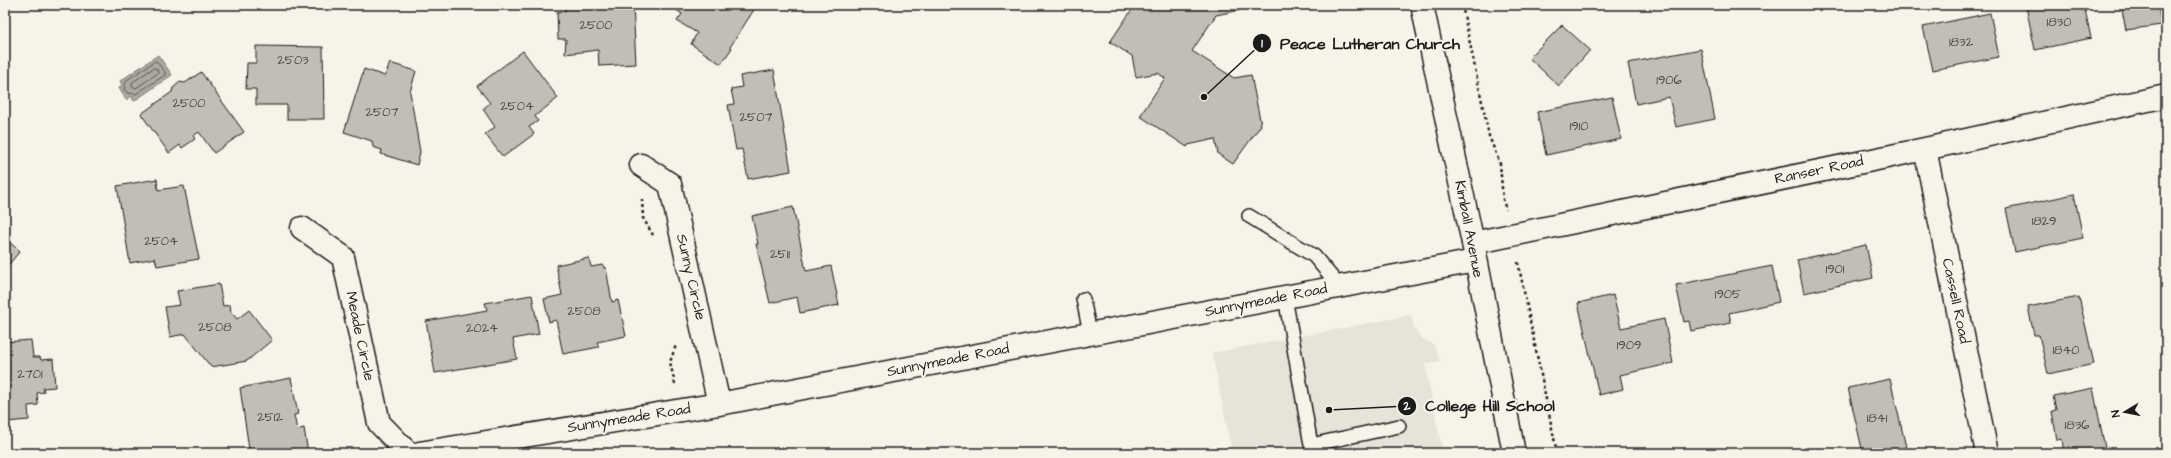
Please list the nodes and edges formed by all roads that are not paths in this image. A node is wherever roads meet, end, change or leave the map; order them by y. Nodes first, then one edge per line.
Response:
1 (1422, 5) edge
2 (2166, 96) edge
3 (1925, 149) junction
4 (641, 165) road end
5 (1249, 216) dead end
6 (302, 228) dead end
7 (1474, 252) junction
8 (1340, 287) junction
9 (1285, 297) junction
10 (1083, 299) dead end
11 (1090, 333) junction
12 (719, 404) junction
13 (1399, 426) dead end
14 (408, 453) edge
15 (419, 453) edge
16 (1514, 453) edge
17 (1987, 453) edge

1 - 7 street, Kimball Avenue
2 - 3 street, Ranser Road
3 - 7 street, Ranser Road
3 - 17 street, Cassell Road
4 - 12 street, Sunny Circle
5 - 8 lane
6 - 14 street, Meade Circle
7 - 8 street, Sunnymeade Road
7 - 16 street, Kimball Avenue
8 - 9 street, Sunnymeade Road
9 - 11 street, Sunnymeade Road
9 - 13 lane
10 - 11 lane
11 - 12 street, Sunnymeade Road
12 - 15 street, Sunnymeade Road

